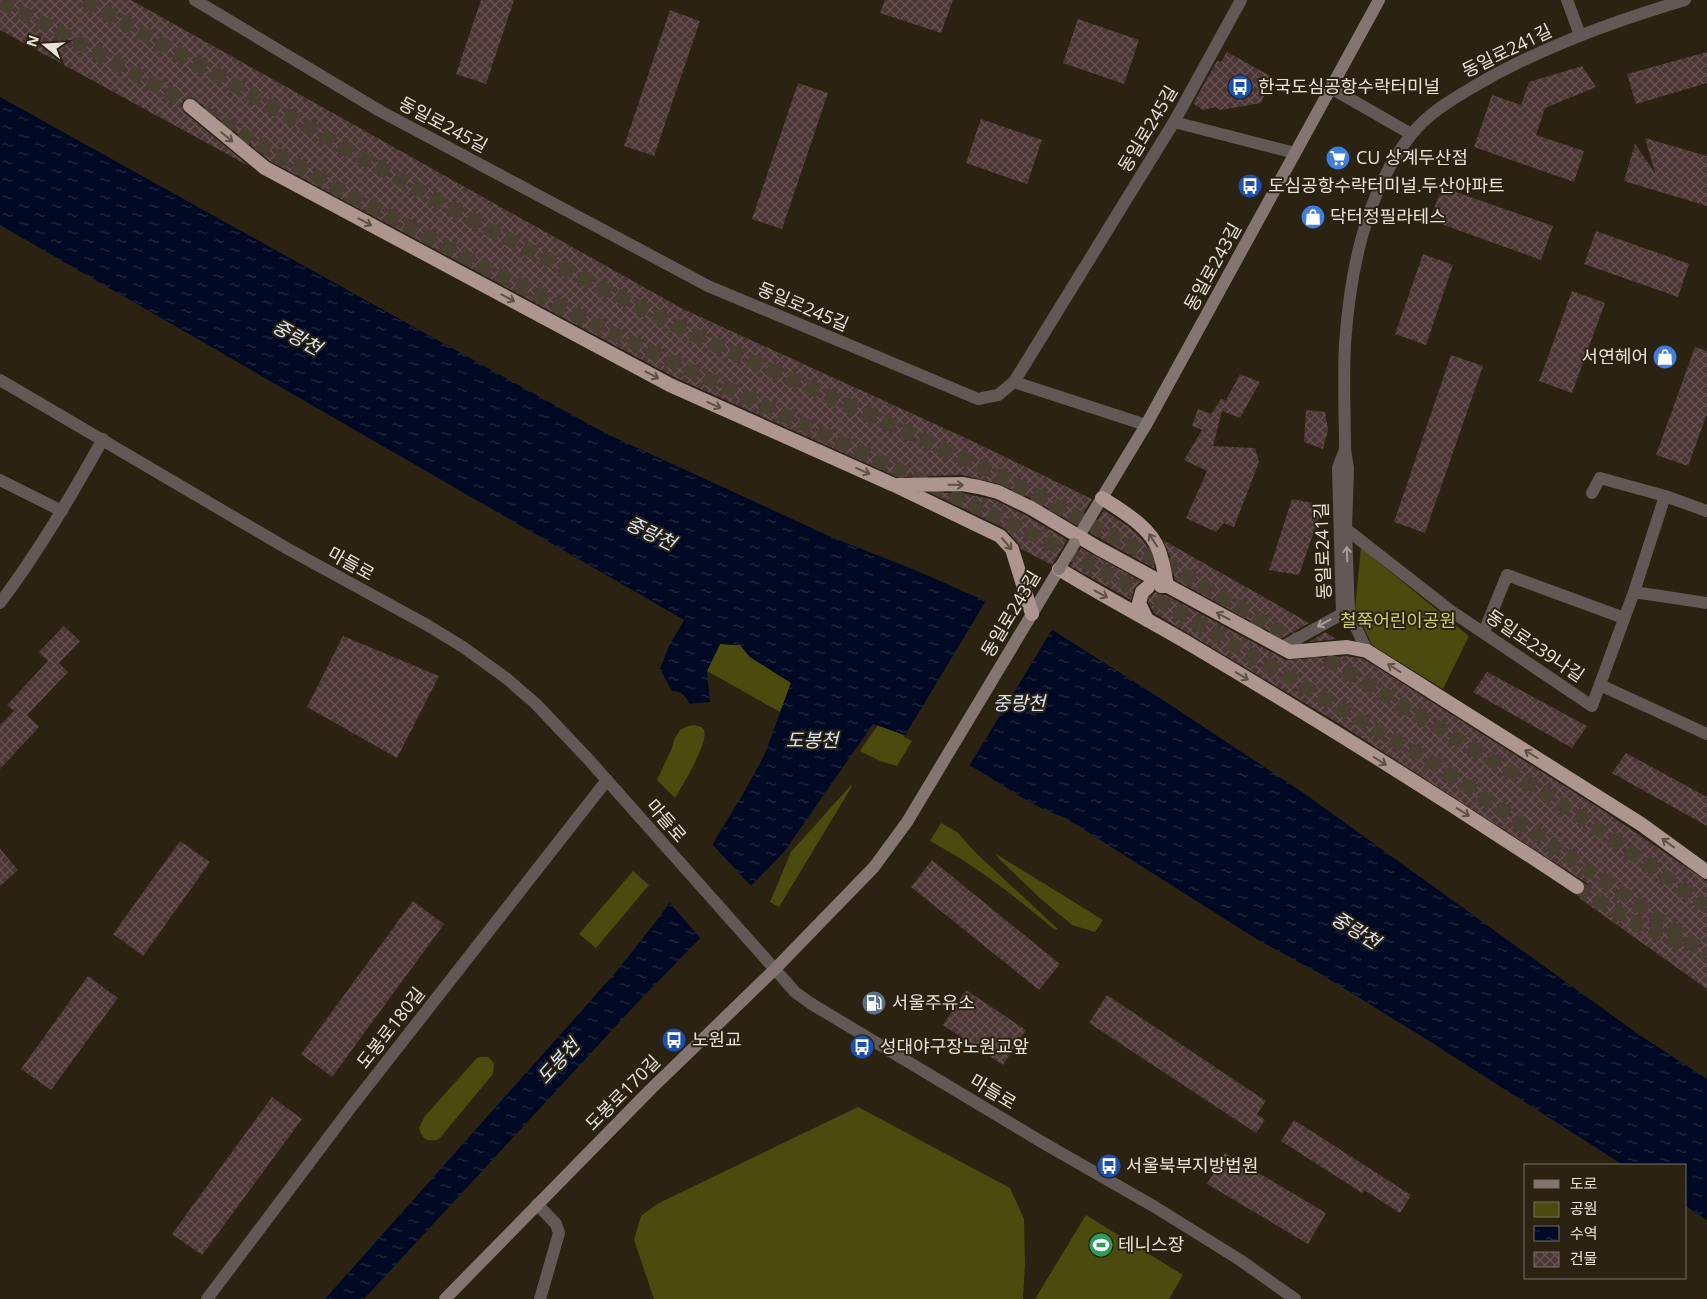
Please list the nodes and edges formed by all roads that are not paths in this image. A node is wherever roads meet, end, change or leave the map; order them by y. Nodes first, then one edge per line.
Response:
1 (195, 0) edge
2 (1241, 0) edge
3 (1379, 0) edge
4 (1567, 0) edge
5 (1685, 0) edge
6 (1580, 36) junction
7 (1331, 88) junction
8 (190, 106) dead end
9 (1174, 122) junction
10 (1412, 134) junction
11 (1295, 153) junction
12 (0, 380) edge
13 (1014, 382) junction
14 (1146, 424) junction
15 (102, 439) junction
16 (1345, 450) junction
17 (0, 480) edge
18 (901, 485) junction
19 (1592, 493) dead end
20 (1665, 496) junction
21 (1102, 498) junction
22 (62, 511) junction
23 (1707, 512) edge
24 (1346, 529) junction
25 (1076, 540) junction
26 (1059, 569) junction
27 (1167, 586) junction
28 (1634, 592) junction
29 (0, 603) edge
30 (1707, 603) edge
31 (1032, 614) junction
32 (1624, 618) junction
33 (1147, 620) junction
34 (1484, 632) junction
35 (1282, 647) junction
36 (1367, 651) junction
37 (1600, 685) junction
38 (1707, 734) edge
39 (607, 780) junction
40 (907, 822) joint
41 (1707, 872) edge
42 (1577, 887) tunnel mouth
43 (774, 970) junction
44 (537, 1204) junction
45 (211, 1298) edge
46 (445, 1299) edge
47 (540, 1299) edge
48 (1296, 1299) edge

1 - 13 street, 동일로245길
2 - 9 street, 동일로245길
3 - 7 main road, 동일로243길
4 - 6 street
5 - 6 street, 동일로241길
6 - 10 street, 동일로241길
7 - 10 street
7 - 11 main road, 동일로243길
8 -> 18 highway
9 - 11 street
9 - 13 street, 동일로245길
10 - 16 street, 동일로241길
11 - 14 main road, 동일로243길
12 - 15 street, 마들로
13 - 14 street
14 - 21 main road, 동일로243길
15 - 22 street
15 - 39 street, 마들로
16 - 24 street, 동일로241길
16 -> 35 street, 동일로241길
17 - 22 street
18 -> 25 highway
18 -> 31 highway
19 - 20 street
20 - 23 street
20 - 28 street
21 - 25 main road, 동일로243길
27 -> 21 highway
22 - 29 street
24 - 34 street, 동일로239나길
36 -> 24 street, 동일로241길
25 - 26 main road, 동일로243길, bridge
25 - 27 highway
26 - 31 main road, 동일로243길
26 -> 33 highway
27 - 33 highway, bridge
35 -> 27 highway
28 - 30 street
28 - 32 street
31 - 40 main road, 동일로243길
32 - 34 street
32 - 37 street
33 -> 42 highway
34 - 37 street, 동일로239나길
35 - 36 highway
41 -> 36 highway
37 - 38 street, 동일로239나길
39 - 43 street, 마들로
39 - 45 street, 도봉로180길
40 - 43 main road, 도봉로170길
43 - 44 main road, 도봉로170길
43 - 48 street, 마들로
44 - 46 main road, 도봉로170길
44 - 47 street

